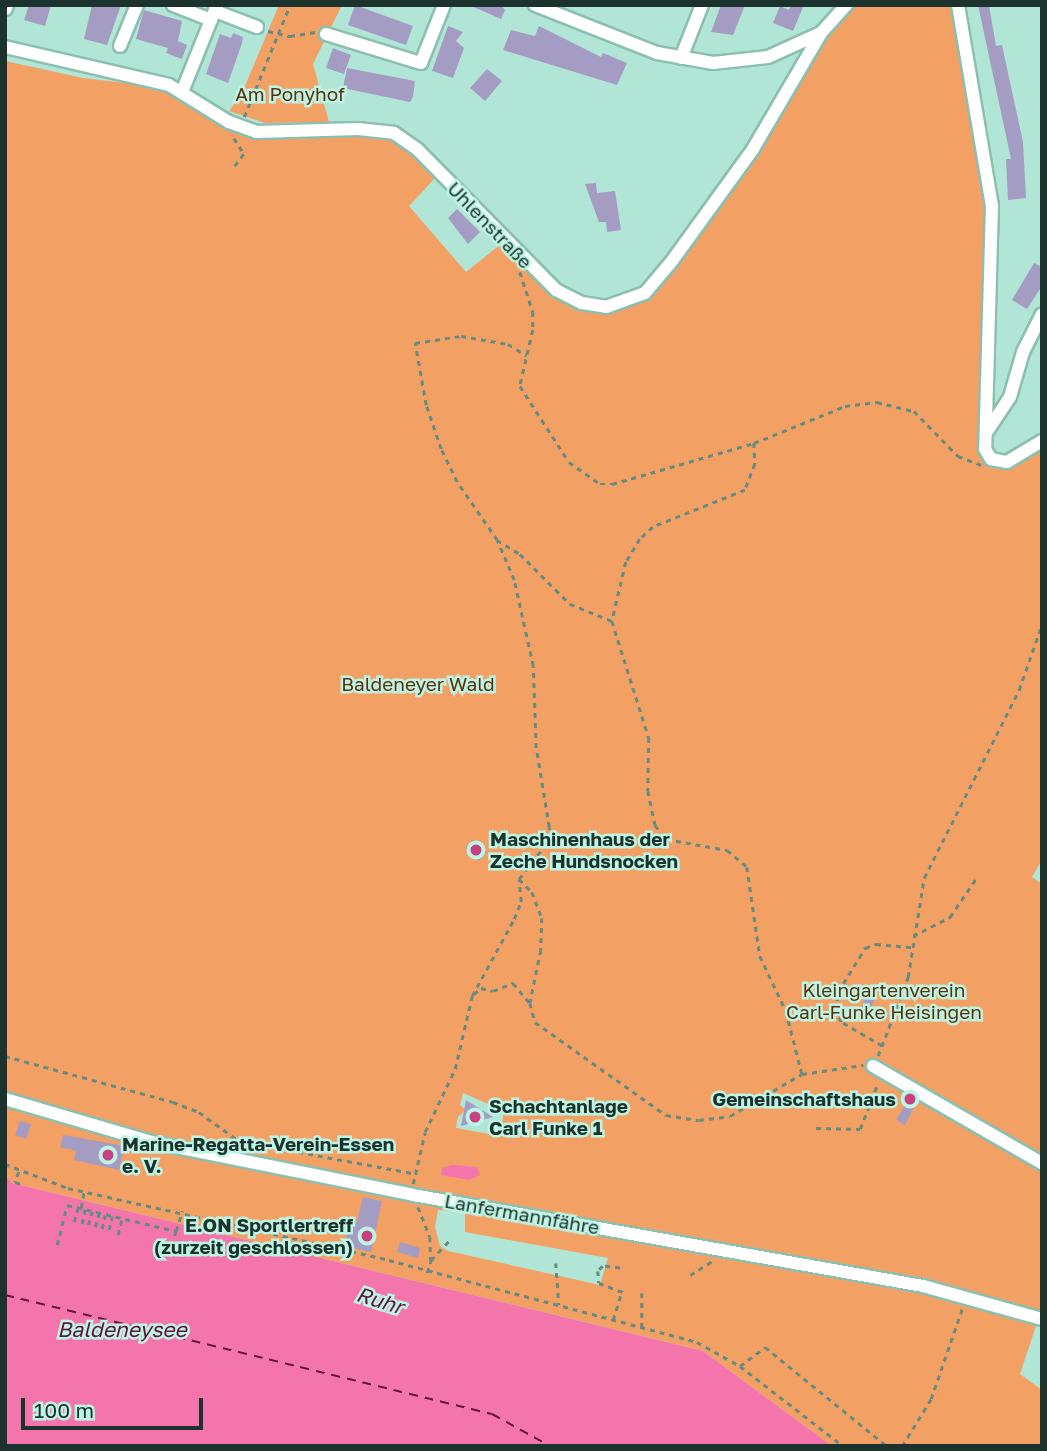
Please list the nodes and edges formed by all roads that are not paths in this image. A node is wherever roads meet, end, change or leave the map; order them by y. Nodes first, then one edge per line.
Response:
1 (137, 5) edge
2 (173, 5) edge
3 (444, 5) edge
4 (536, 5) edge
5 (702, 5) edge
6 (846, 5) edge
7 (958, 5) edge
8 (215, 12) edge
9 (257, 27) dead end
10 (821, 33) junction
11 (326, 34) road end
12 (120, 46) dead end
13 (5, 47) edge
14 (681, 58) junction
15 (182, 92) junction
16 (1042, 314) edge
17 (985, 436) junction
18 (1042, 441) edge
19 (878, 1068) road end
20 (5, 1099) edge
21 (1042, 1163) edge
22 (1042, 1320) edge

1 - 12 street
2 - 8 street
3 - 11 street
4 - 14 street
5 - 14 street
6 - 10 street, Uhlenstraße
7 - 17 street
8 - 9 street
8 - 15 street
10 - 14 street
10 - 15 street, Uhlenstraße
13 - 15 street, Uhlenstraße
16 - 17 street
17 - 18 street
19 - 21 street
20 - 22 street, Lanfermannfähre

